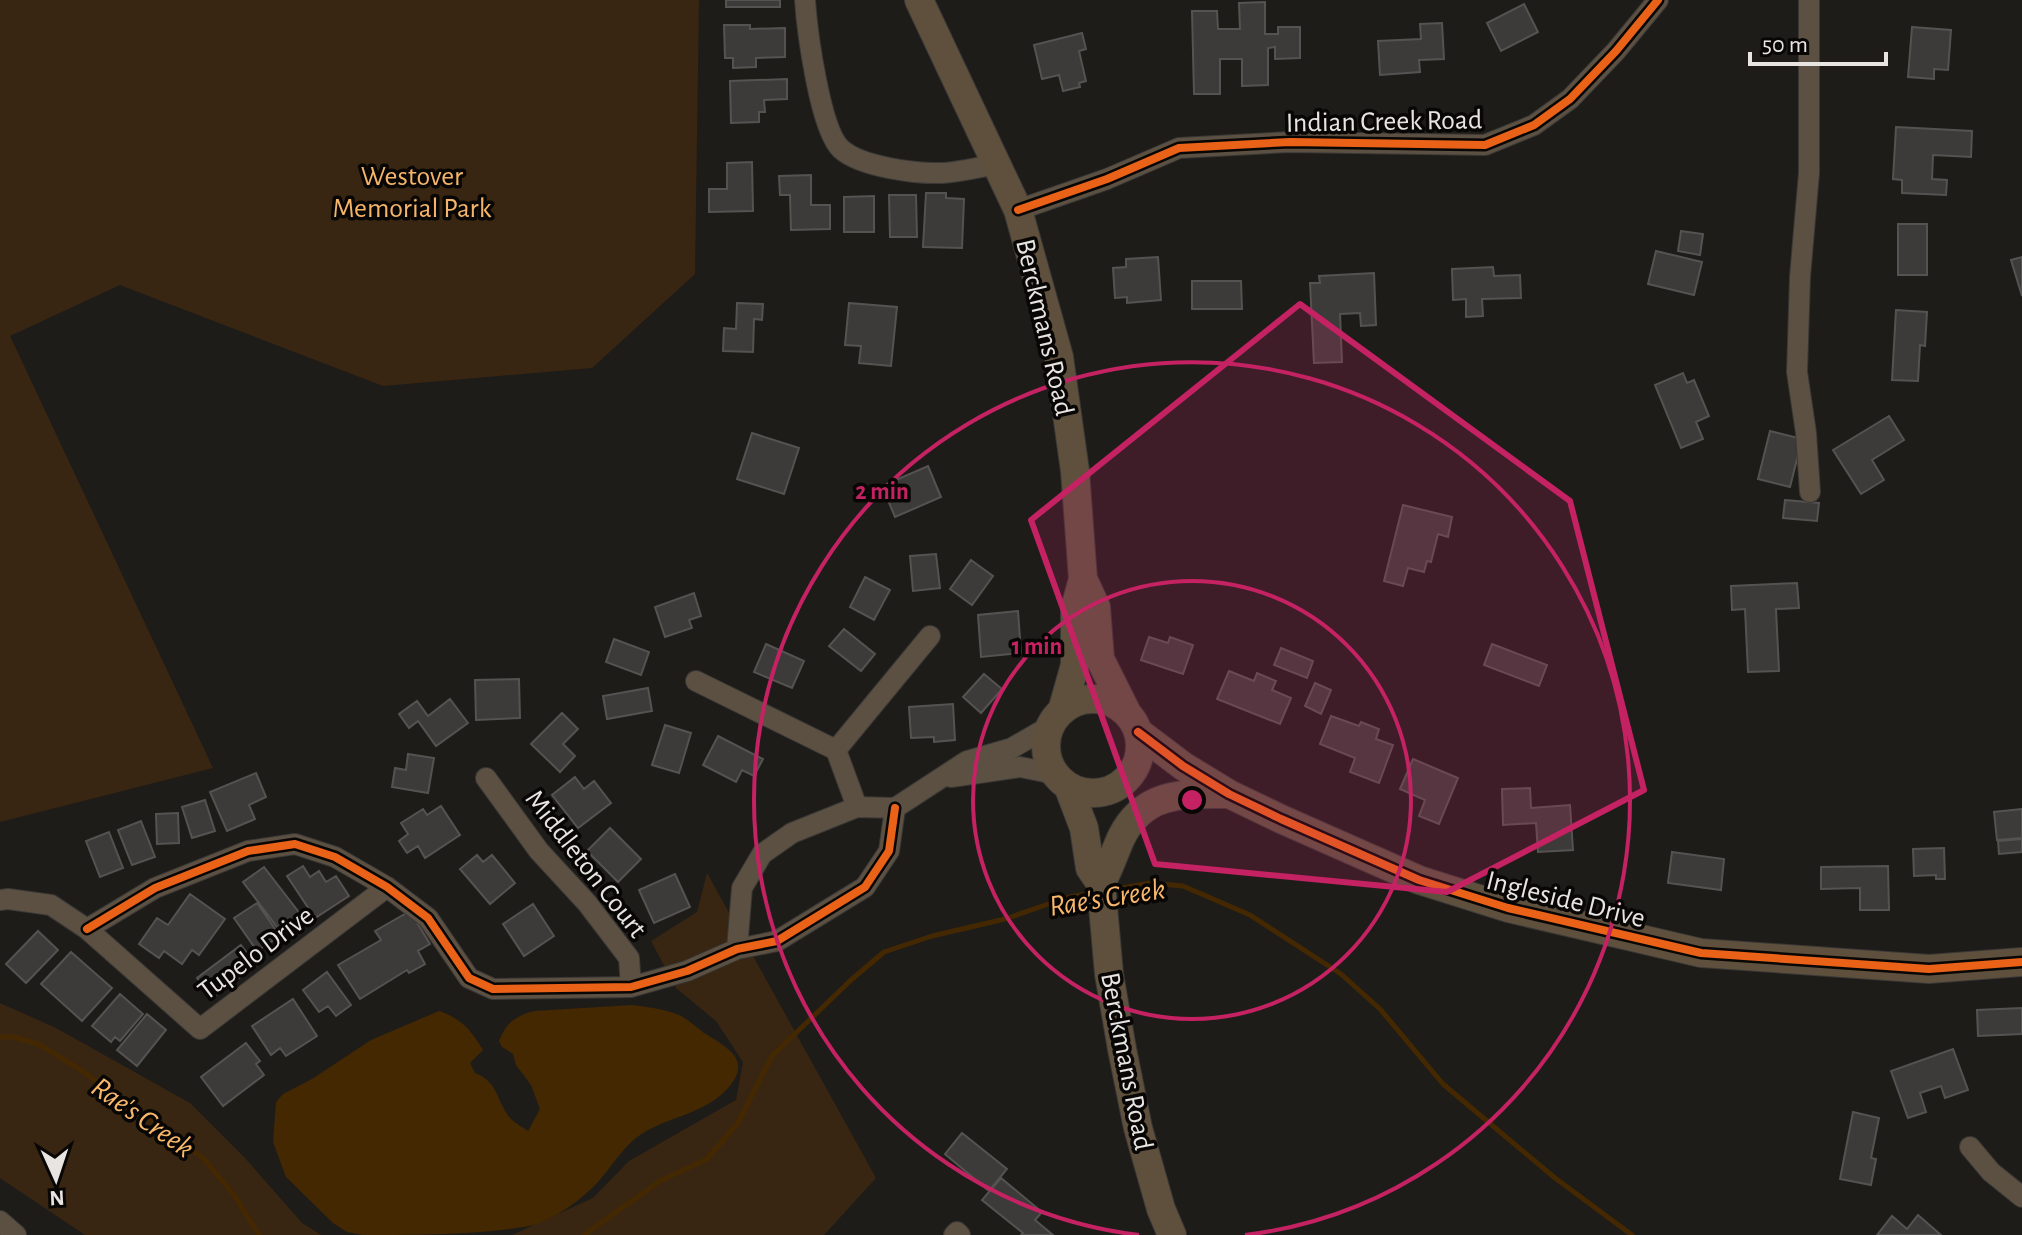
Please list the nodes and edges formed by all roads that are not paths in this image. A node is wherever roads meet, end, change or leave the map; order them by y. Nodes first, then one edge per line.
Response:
1 (805, 0) edge
2 (919, 0) edge
3 (1658, 0) edge
4 (1809, 0) edge
5 (998, 164) junction
6 (1018, 210) junction
7 (1810, 492) dead end
8 (1083, 579) junction
9 (930, 636) dead end
10 (696, 681) dead end
11 (1056, 718) junction
12 (1132, 722) junction
13 (836, 750) junction
14 (486, 778) dead end
15 (943, 778) junction
16 (1062, 780) junction
17 (1122, 784) junction
18 (1229, 794) junction
19 (857, 807) junction
20 (895, 808) junction
21 (1105, 876) junction
22 (387, 887) junction
23 (0, 900) edge
24 (87, 929) junction
25 (737, 949) junction
26 (2022, 962) edge
27 (631, 987) junction
28 (1970, 1147) dead end
29 (2022, 1197) edge
30 (0, 1221) edge
31 (16, 1235) edge
32 (1172, 1235) edge

1 - 5 street
2 - 5 main road, Berckmans Road
3 - 6 street, Indian Creek Road
4 - 7 street
5 - 6 main road, Berckmans Road
6 - 8 main road, Berckmans Road
8 - 11 main road, Berckmans Road
8 - 12 main road, Berckmans Road
9 - 13 street
10 - 13 street
11 - 12 main road
11 - 15 street
11 - 16 main road
12 - 17 main road
12 - 18 main road, Ingleside Drive
13 - 19 street
14 - 27 street, Middleton Court
15 - 16 street
15 - 20 street
16 - 17 main road
16 - 21 main road, Berckmans Road
17 - 18 main road, Ingleside Drive
17 - 21 main road, Berckmans Road
18 - 21 main road
18 - 26 main road, Ingleside Drive
19 - 20 street
19 - 25 street
20 - 25 street
21 - 32 main road, Berckmans Road
22 - 24 street
22 - 24 street, Tupelo Drive
22 - 27 street
23 - 24 street, Tupelo Drive
25 - 27 street
28 - 29 street
30 - 31 street

